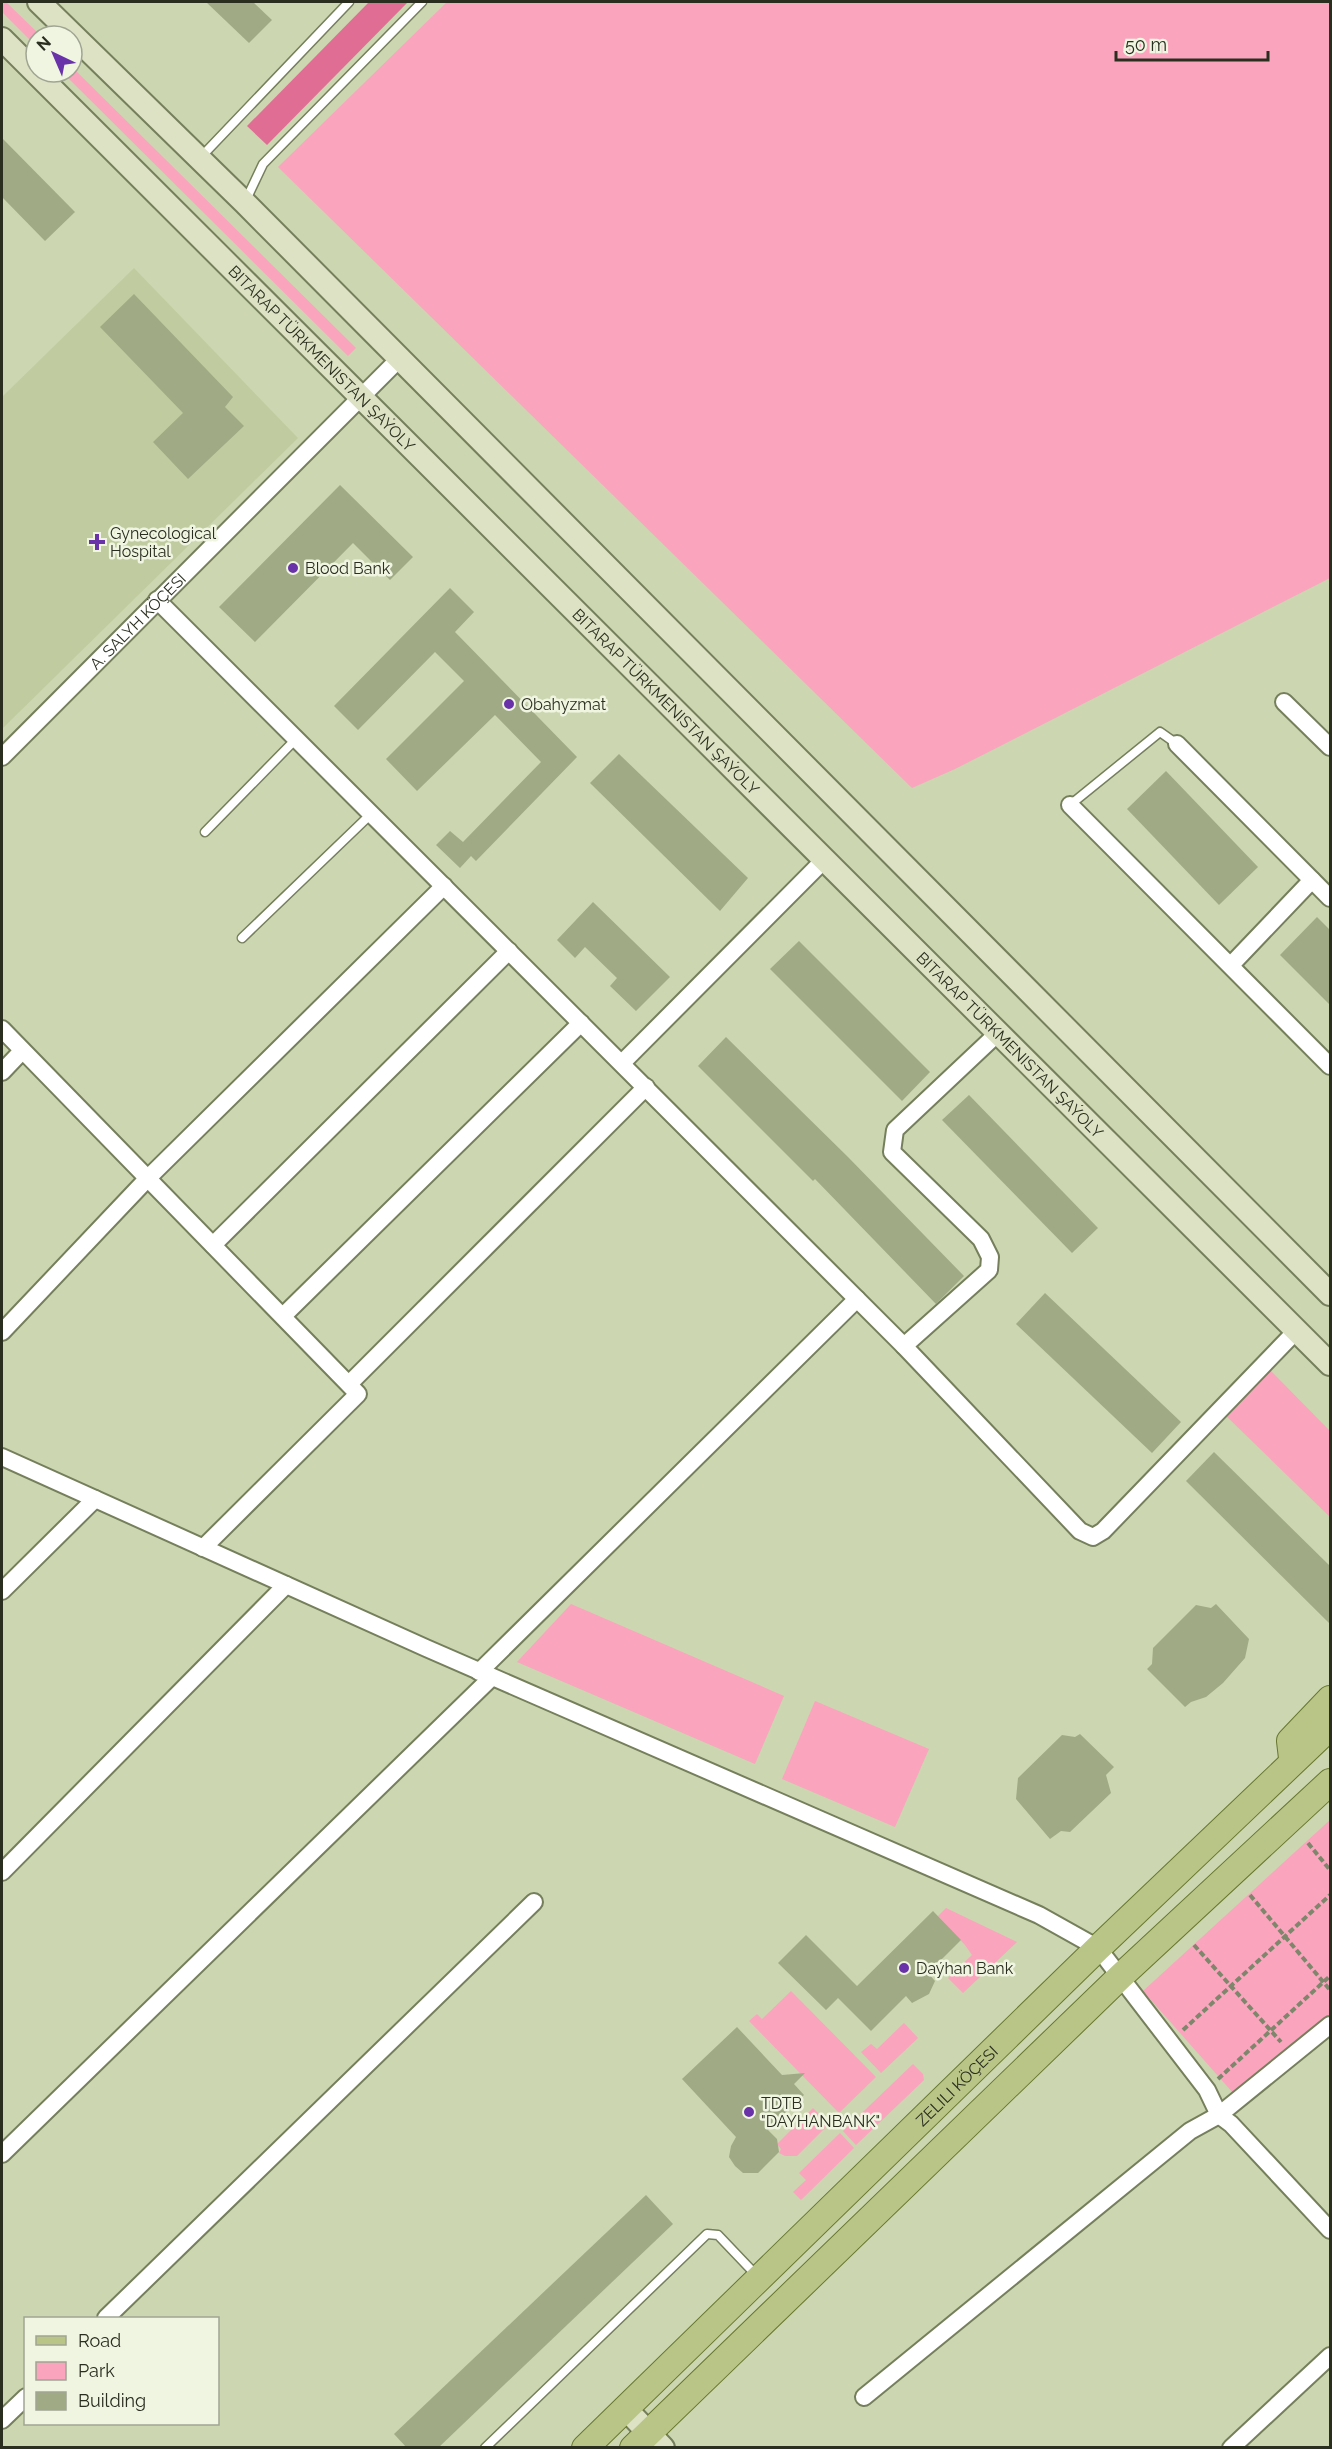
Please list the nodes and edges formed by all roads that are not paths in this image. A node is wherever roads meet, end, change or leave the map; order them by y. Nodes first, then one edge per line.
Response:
1 (39, 2) edge
2 (349, 2) edge
3 (422, 2) edge
4 (2, 39) edge
5 (199, 158) junction
6 (245, 203) junction
7 (400, 358) junction
8 (360, 397) junction
9 (158, 600) junction
10 (1284, 702) dead end
11 (296, 739) junction
12 (1177, 744) joint
13 (1330, 747) edge
14 (2, 757) edge
15 (1070, 805) joint
16 (371, 814) junction
17 (205, 832) dead end
18 (824, 860) junction
19 (1312, 879) junction
20 (444, 886) junction
21 (1330, 898) edge
22 (243, 938) dead end
23 (509, 951) junction
24 (1231, 965) junction
25 (581, 1023) junction
26 (2, 1029) edge
27 (998, 1032) junction
28 (22, 1051) junction
29 (622, 1063) junction
30 (1330, 1066) edge
31 (2, 1072) edge
32 (646, 1087) junction
33 (148, 1178) junction
34 (213, 1245) junction
35 (1330, 1294) edge
36 (857, 1299) junction
37 (283, 1317) junction
38 (1297, 1330) junction
39 (2, 1332) edge
40 (904, 1346) junction
41 (1330, 1364) edge
42 (349, 1384) junction
43 (2, 1457) edge
44 (94, 1499) junction
45 (203, 1548) junction
46 (286, 1585) junction
47 (2, 1591) edge
48 (486, 1674) junction
49 (1330, 1699) edge
50 (1330, 1727) edge
51 (1292, 1763) junction
52 (1330, 1782) edge
53 (2, 1872) edge
54 (534, 1902) dead end
55 (1098, 1948) junction
56 (1121, 1976) junction
57 (1330, 2025) edge
58 (1219, 2115) junction
59 (2, 2154) edge
60 (1330, 2230) edge
61 (759, 2277) junction
62 (108, 2317) edge
63 (1330, 2356) edge
64 (864, 2397) dead end
65 (24, 2399) edge
66 (625, 2408) junction
67 (2, 2420) edge
68 (648, 2442) edge
69 (485, 2448) edge
70 (585, 2448) edge
71 (1231, 2448) edge

1 - 5 main road
2 - 5 lane
3 - 6 lane
4 - 8 main road, BITARAP TÜRKMENISTAN ŞAÝOLY
5 - 6 main road
6 - 7 main road
7 - 8 street, A. SALYH KÖÇESI
7 - 35 main road
8 - 9 street, A. SALYH KÖÇESI
8 - 18 main road, BITARAP TÜRKMENISTAN ŞAÝOLY
9 - 11 street
9 - 14 street, A. SALYH KÖÇESI
10 - 13 street
11 - 16 street
11 - 17 lane
12 - 15 lane
12 - 19 street
15 - 24 street
16 - 20 street
16 - 22 lane
18 - 27 main road, BITARAP TÜRKMENISTAN ŞAÝOLY
18 - 29 street
19 - 21 street
19 - 24 street
20 - 23 street
20 - 33 street
23 - 25 street
23 - 34 street
24 - 30 street
25 - 29 street
25 - 37 street
26 - 28 street
27 - 38 main road, BITARAP TÜRKMENISTAN ŞAÝOLY
27 - 40 street
28 - 31 street
28 - 33 street
29 - 32 street
32 - 36 street
32 - 42 street
33 - 34 street
33 - 39 street
34 - 37 street
36 - 40 street
36 - 48 street
37 - 42 street
38 - 40 street
38 - 41 main road, BITARAP TÜRKMENISTAN ŞAÝOLY
42 - 45 street
43 - 44 street
44 - 45 street
44 - 47 street
45 - 46 street
46 - 48 street
46 - 53 street
48 - 55 street
48 - 59 street
49 - 51 main road
50 - 51 main road, ZELILI KÖÇESI
51 - 55 main road, ZELILI KÖÇESI
52 - 56 main road
54 - 62 street
55 - 56 street
55 - 61 main road, ZELILI KÖÇESI
56 - 58 street
56 - 68 main road
57 - 58 street
58 - 60 street
58 - 64 street
61 - 66 main road, ZELILI KÖÇESI
61 - 69 lane
63 - 71 street
65 - 67 street
66 - 68 main road
66 - 70 main road, ZELILI KÖÇESI

